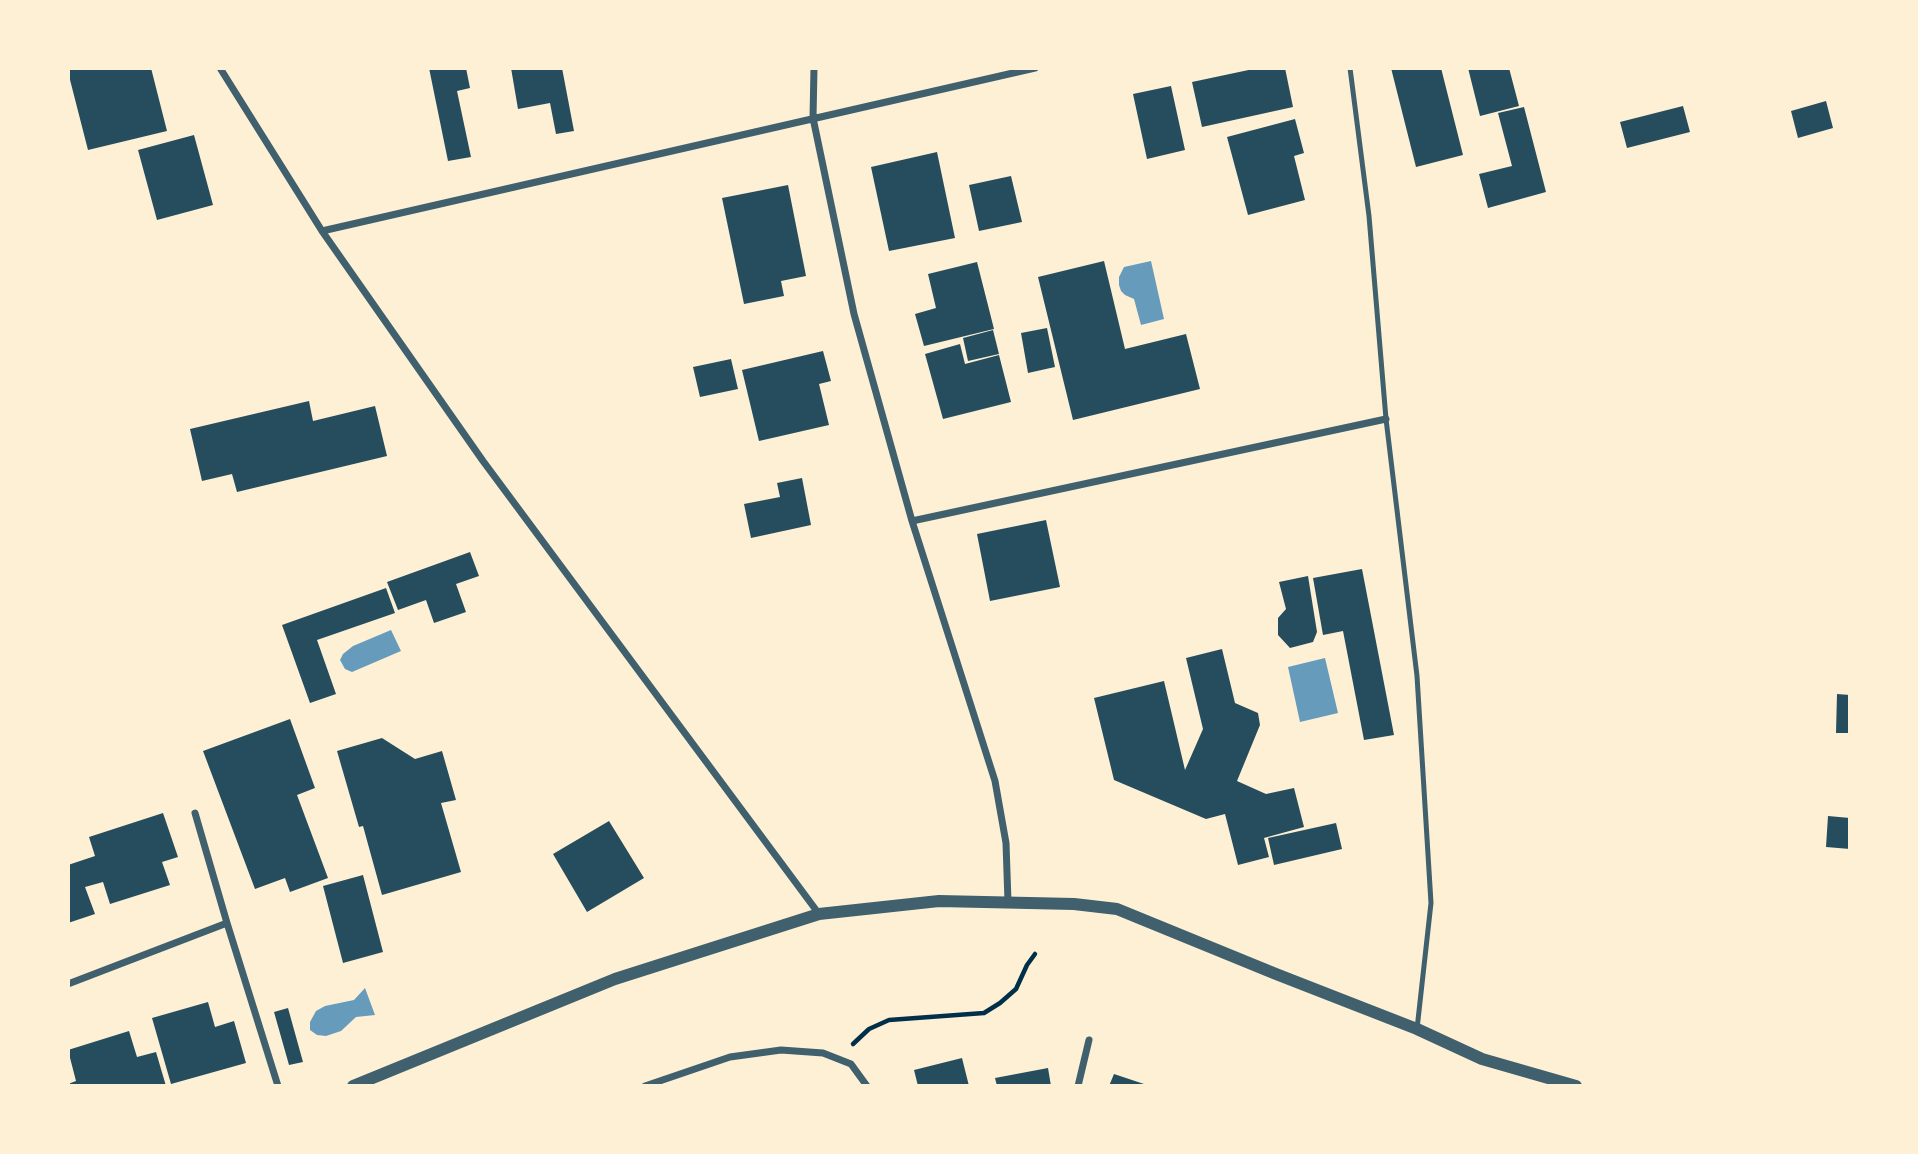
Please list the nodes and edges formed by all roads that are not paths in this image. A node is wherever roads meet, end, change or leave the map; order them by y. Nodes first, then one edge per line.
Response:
1 (220, 68) edge
2 (814, 68) edge
3 (1035, 68) edge
4 (1350, 68) edge
5 (813, 118) junction
6 (322, 231) junction
7 (1385, 419) junction
8 (912, 521) junction
9 (195, 813) dead end
10 (1007, 902) junction
11 (818, 914) junction
12 (227, 923) junction
13 (68, 984) edge
14 (1417, 1029) junction
15 (1089, 1040) dead end
16 (278, 1086) edge
17 (353, 1086) edge
18 (645, 1086) edge
19 (867, 1086) edge
20 (1078, 1086) edge
21 (1577, 1086) edge

1 - 6 street
2 - 5 street
3 - 5 street
4 - 7 lane
5 - 6 street
5 - 8 street
6 - 11 street
7 - 8 street
7 - 14 lane
8 - 10 street
9 - 12 street
10 - 11 street
10 - 14 street
11 - 17 street
12 - 13 street
12 - 16 street
14 - 21 street
15 - 20 street
18 - 19 street

